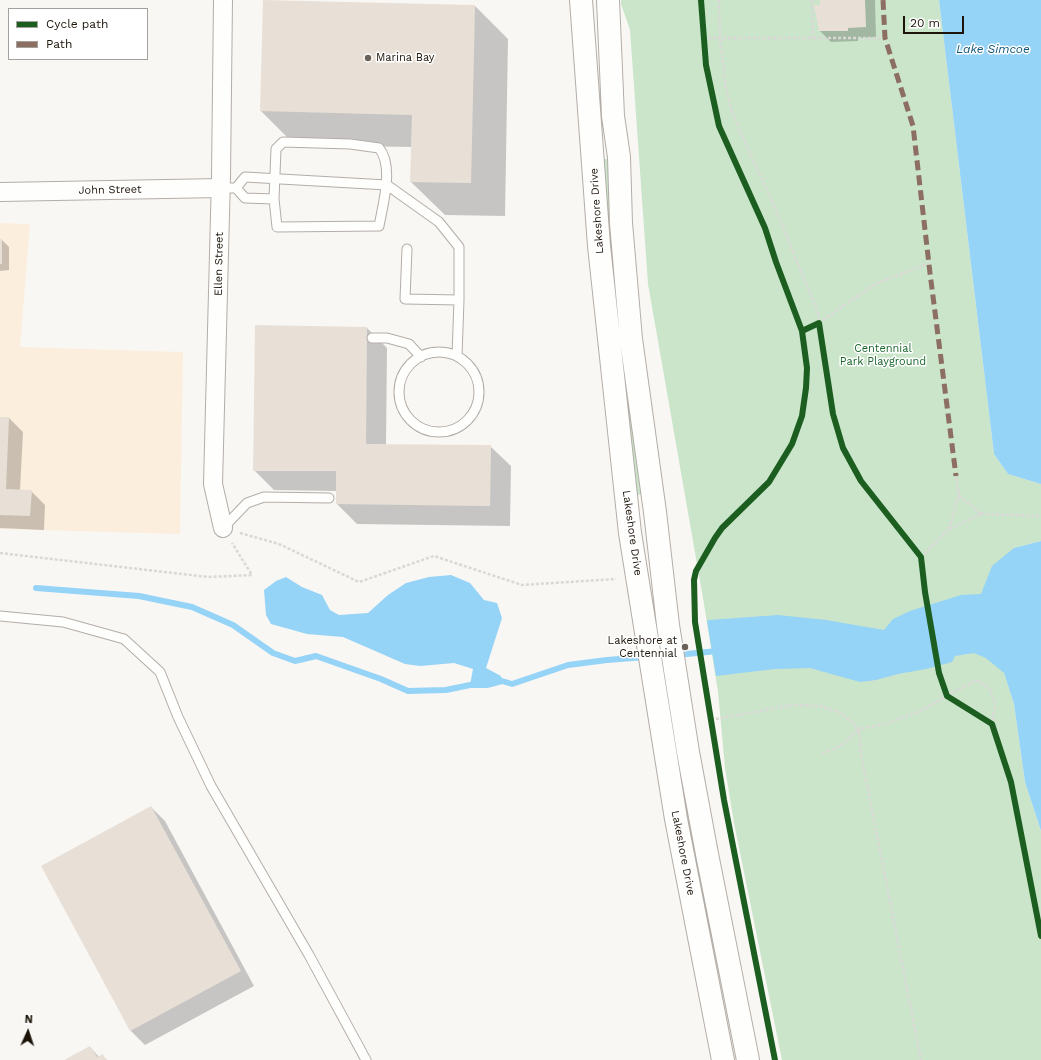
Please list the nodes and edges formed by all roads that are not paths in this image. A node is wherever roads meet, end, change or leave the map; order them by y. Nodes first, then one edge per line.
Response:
1 (223, 0) edge
2 (581, 0) edge
3 (608, 0) edge
4 (274, 180) junction
5 (387, 185) junction
6 (228, 188) junction
7 (0, 192) edge
8 (274, 199) junction
9 (407, 249) dead end
10 (459, 300) junction
11 (372, 338) dead end
12 (457, 356) junction
13 (421, 357) junction
14 (329, 498) dead end
15 (223, 528) joint
16 (0, 616) edge
17 (366, 1060) edge
18 (723, 1060) edge
19 (748, 1060) edge

1 - 6 street, Ellen Street
2 - 18 main road, Lakeshore Drive
3 - 19 main road
4 - 5 lane
4 - 5 lane
4 - 6 lane
4 - 8 lane
5 - 8 lane
5 - 10 lane
6 - 7 street, John Street
6 - 8 lane
6 - 15 street, Ellen Street
9 - 10 lane
10 - 12 lane
11 - 13 lane
12 - 13 lane
12 - 13 lane
14 - 15 lane
16 - 17 lane

